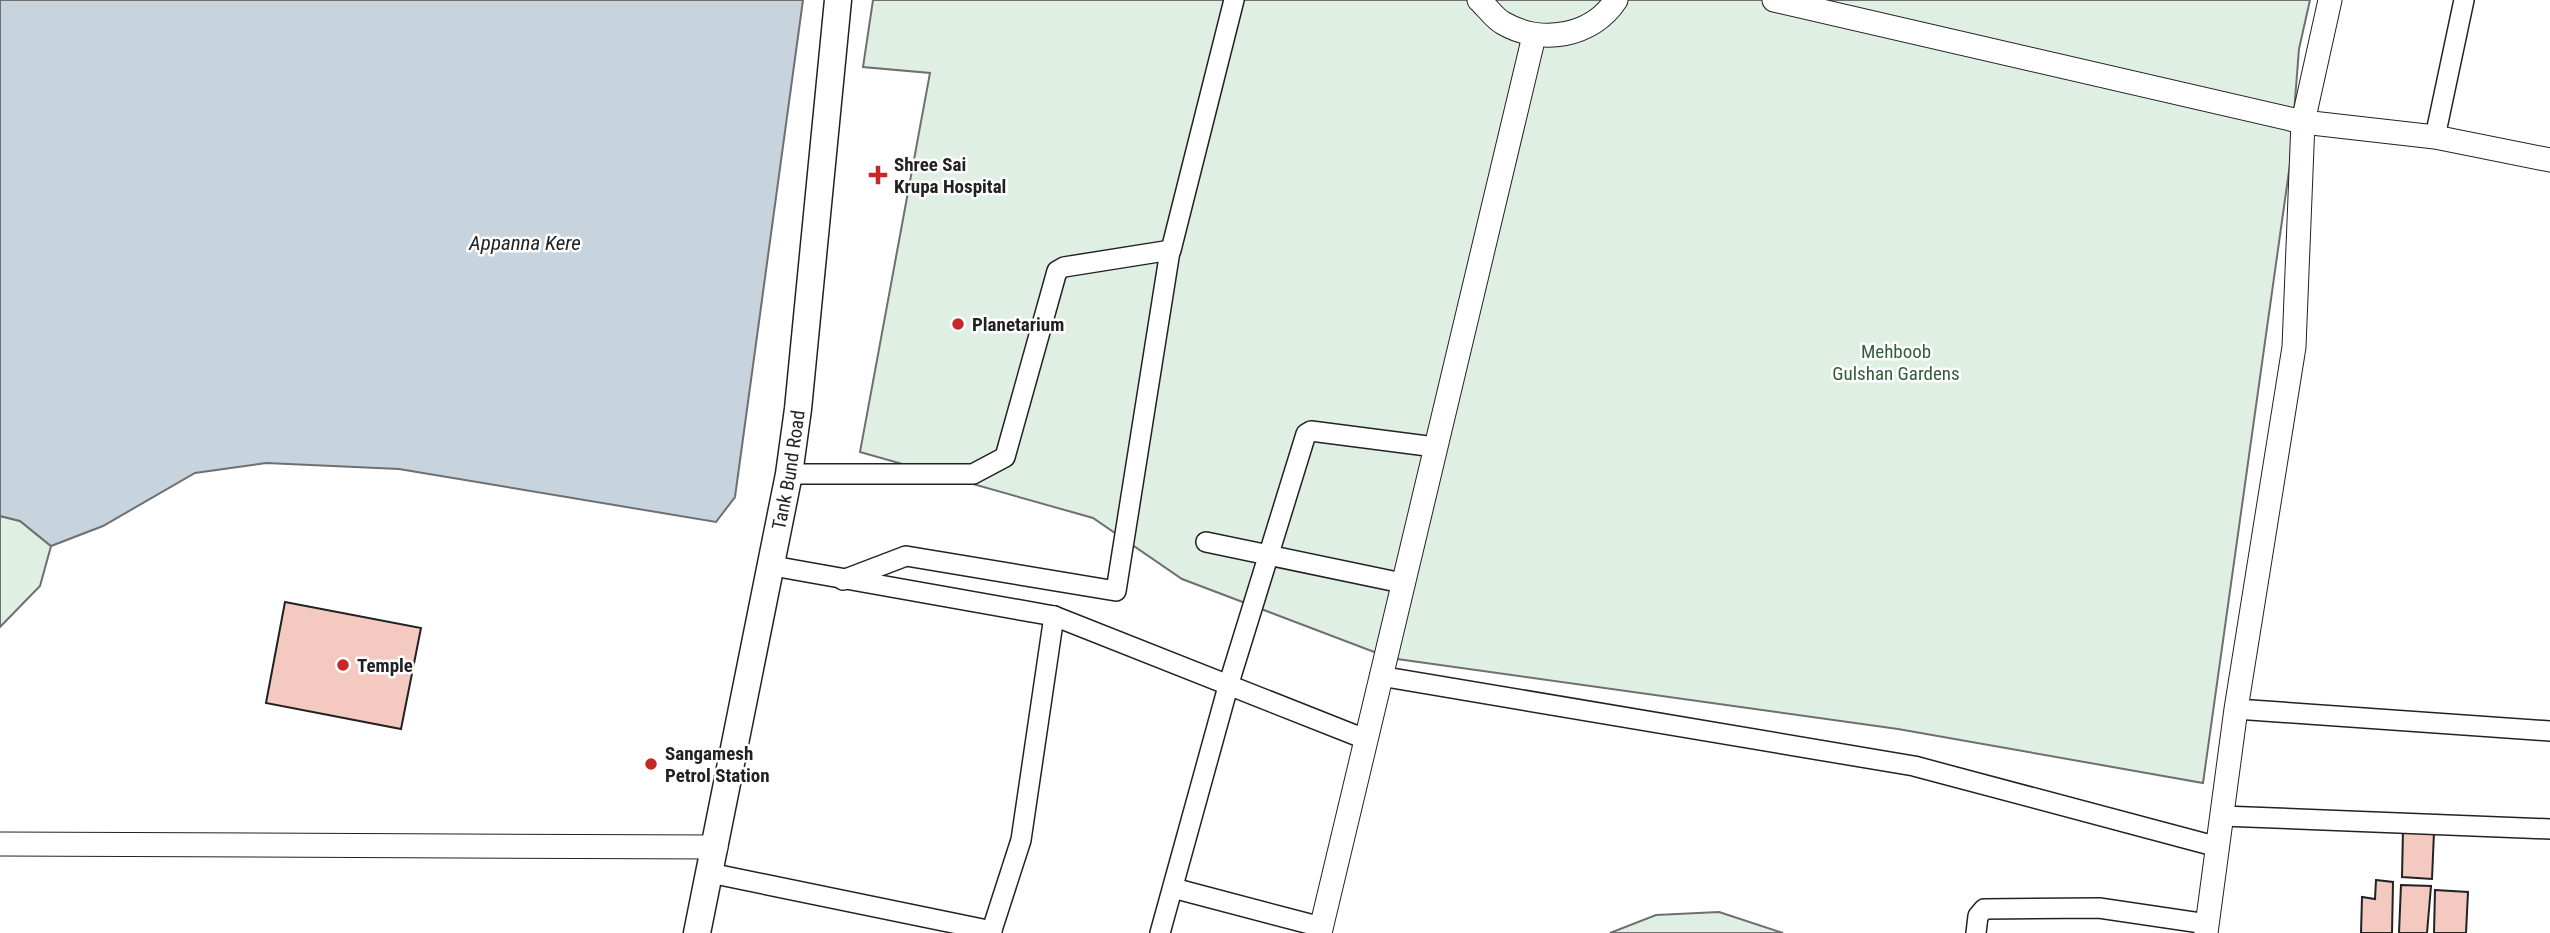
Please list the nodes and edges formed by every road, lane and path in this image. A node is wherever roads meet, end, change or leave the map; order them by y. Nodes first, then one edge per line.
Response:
1 (838, 0) edge
2 (1234, 0) edge
3 (1479, 0) edge
4 (1616, 0) edge
5 (1774, 0) edge
6 (2330, 0) edge
7 (2464, 0) edge
8 (1534, 36) junction
9 (2303, 122) junction
10 (2435, 137) junction
11 (2550, 160) edge
12 (1170, 251) junction
13 (1435, 447) junction
14 (789, 474) junction
15 (1206, 542) dead end
16 (1269, 554) junction
17 (773, 566) junction
18 (843, 580) junction
19 (1402, 583) junction
20 (1054, 616) junction
21 (1380, 676) junction
22 (1228, 683) junction
23 (2236, 709) junction
24 (2550, 731) edge
25 (1365, 739) junction
26 (2222, 816) junction
27 (2550, 829) edge
28 (0, 844) edge
29 (716, 847) junction
30 (2218, 847) junction
31 (710, 873) junction
32 (1173, 888) junction
33 (2125, 913) junction
34 (2206, 928) edge
35 (1320, 930) edge
36 (992, 932) edge
37 (697, 933) edge
38 (1160, 933) edge
39 (1976, 933) edge
40 (2123, 933) edge

1 - 14 main road, Tank Bund Road
2 - 12 street
3 - 8 street
4 - 8 street
5 - 9 street
6 - 9 street
7 - 10 street
8 - 13 street
9 - 10 street
9 - 23 street
10 - 11 street
12 - 14 street
12 - 18 street
13 - 16 street
13 - 19 street
14 - 17 main road, Tank Bund Road
15 - 16 street
16 - 19 street
16 - 22 street
17 - 18 street
17 - 29 main road, Tank Bund Road
18 - 20 street
19 - 21 street
20 - 22 street
20 - 36 street
21 - 25 street
21 - 30 street
22 - 25 street
22 - 32 street
23 - 24 street
23 - 26 street
25 - 35 street
26 - 27 street
26 - 30 street
28 - 29 street
29 - 31 main road, Tank Bund Road
30 - 34 street
31 - 36 street
31 - 37 main road, Tank Bund Road
32 - 35 street
32 - 38 street
33 - 34 street
33 - 39 street
33 - 40 street

